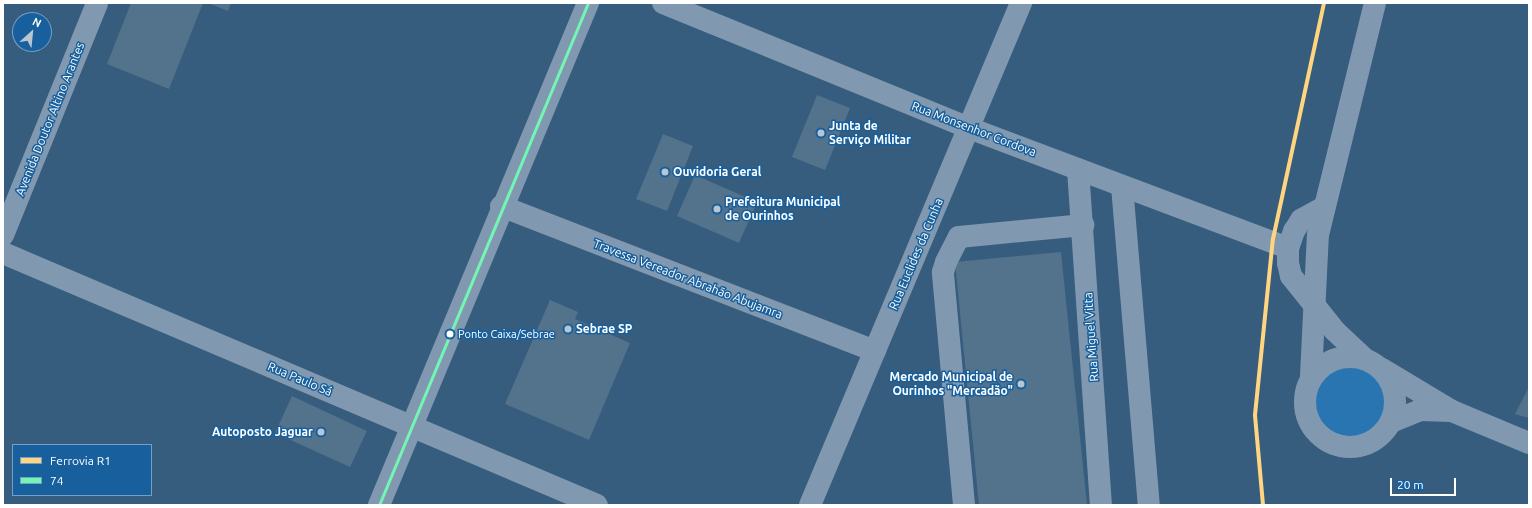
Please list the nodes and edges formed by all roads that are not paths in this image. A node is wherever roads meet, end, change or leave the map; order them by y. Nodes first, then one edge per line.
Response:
1 (97, 3) edge
2 (588, 3) edge
3 (663, 3) edge
4 (1021, 3) edge
5 (1375, 3) edge
6 (969, 128) junction
7 (1078, 169) junction
8 (1122, 186) junction
9 (501, 206) junction
10 (1324, 207) junction
11 (1083, 225) junction
12 (3, 235) edge
13 (1288, 248) junction
14 (3, 253) edge
15 (1313, 301) junction
16 (876, 351) junction
17 (1371, 362) junction
18 (1312, 376) junction
19 (1452, 411) junction
20 (1391, 422) junction
21 (411, 427) junction
22 (1529, 443) edge
23 (379, 505) edge
24 (597, 505) edge
25 (810, 505) edge
26 (964, 505) edge
27 (1101, 505) edge
28 (1149, 505) edge

1 - 12 street, Avenida Doutor Altino Arantes
2 - 9 street
3 - 6 street, Rua Monsenhor Cordova
4 - 6 street, Rua Euclides da Cunha
5 - 10 street
6 - 7 street, Rua Monsenhor Cordova
6 - 16 street, Rua Euclides da Cunha
7 - 8 street, Rua Monsenhor Cordova
7 - 11 street, Rua Miguel Vitta
8 - 13 street, Rua Monsenhor Cordova
8 - 28 street
9 - 16 street, Travessa Vereador Abrahão Abujamra
9 - 21 street
10 - 13 street
10 - 15 street
11 - 26 street
11 - 27 street, Rua Miguel Vitta
13 - 15 street
14 - 21 street, Rua Paulo Sá
15 - 17 street
15 - 18 street
16 - 25 street, Rua Euclides da Cunha
17 - 18 street
17 - 19 street
17 - 20 street
18 - 20 street
19 - 20 street
19 - 22 street
21 - 23 street
21 - 24 street, Rua Paulo Sá

